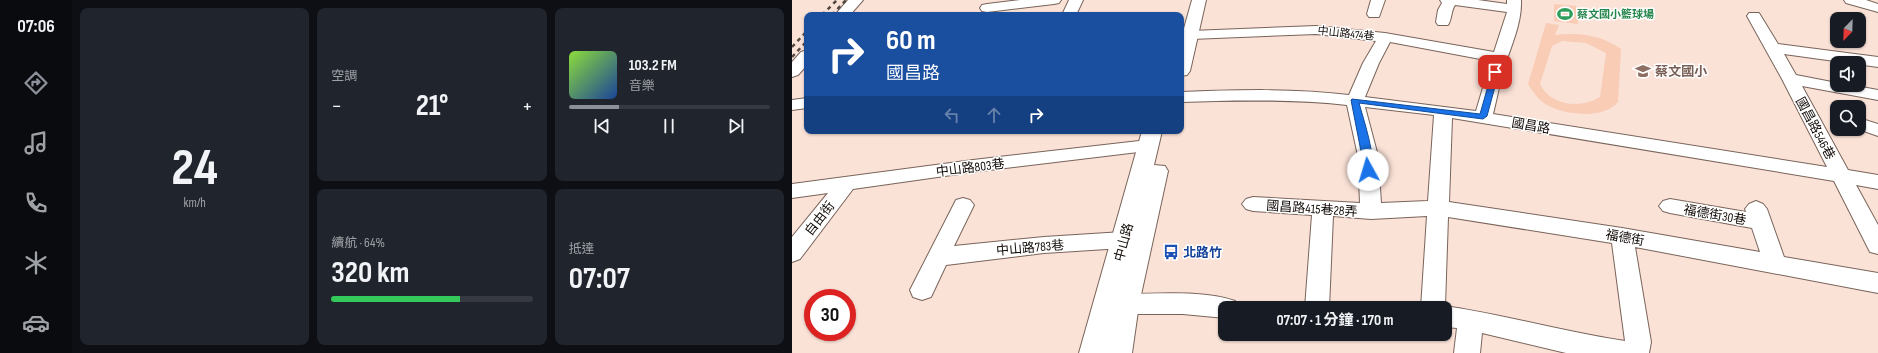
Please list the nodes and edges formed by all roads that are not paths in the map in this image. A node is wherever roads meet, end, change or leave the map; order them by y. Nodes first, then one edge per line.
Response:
1 (860, 0) edge
2 (1054, 0) edge
3 (1076, 0) edge
4 (1184, 0) edge
5 (1199, 0) edge
6 (1378, 0) edge
7 (1447, 0) edge
8 (1451, 0) edge
9 (1851, 0) edge
10 (1514, 4) edge
11 (987, 8) dead end
12 (1878, 8) edge
13 (846, 12) edge
14 (1070, 12) edge
15 (1182, 12) edge
16 (1374, 14) dead end
17 (1754, 16) dead end
18 (1443, 22) dead end
19 (1191, 35) junction
20 (1385, 38) junction
21 (1773, 48) junction
22 (1499, 58) junction
23 (804, 59) edge
24 (1184, 60) edge
25 (1878, 62) edge
26 (798, 68) edge
27 (1790, 79) junction
28 (1878, 95) edge
29 (1184, 97) edge
30 (1355, 100) junction
31 (804, 103) edge
32 (792, 105) edge
33 (1443, 111) junction
34 (1483, 116) junction
35 (1866, 126) edge
36 (1878, 130) edge
37 (1165, 134) edge
38 (1150, 138) edge
39 (1842, 177) junction
40 (1878, 182) edge
41 (846, 184) junction
42 (792, 191) edge
43 (1253, 204) dead end
44 (963, 205) dead end
45 (1670, 206) dead end
46 (1323, 208) junction
47 (1438, 208) junction
48 (1370, 211) junction
49 (1622, 236) junction
50 (1123, 240) junction
51 (1878, 246) edge
52 (792, 253) edge
53 (937, 257) junction
54 (1775, 264) junction
55 (1878, 283) edge
56 (922, 290) dead end
57 (1317, 301) edge
58 (1433, 301) edge
59 (1124, 304) junction
60 (1218, 307) edge
61 (1452, 317) edge
62 (1471, 320) junction
63 (1591, 350) edge
64 (1633, 352) edge
65 (1094, 353) edge
66 (1117, 353) edge
67 (1468, 353) edge

1 - 13 street
2 - 11 street
3 - 14 street
4 - 15 main road
5 - 19 main road
6 - 16 street
7 - 8 street
8 - 10 street
8 - 18 street
9 - 12 street
10 - 22 street
17 - 21 street, 國昌路546巷
19 - 20 street, 中山路474巷
19 - 24 main road
20 - 22 street, 中山路474巷
20 - 30 street
21 - 25 street
21 - 27 street, 國昌路546巷
22 - 34 street
23 - 26 street
27 - 28 street
27 - 39 street, 國昌路546巷
29 - 30 street, 國昌路
30 - 33 street, 國昌路
30 - 48 street
31 - 32 street
33 - 34 street, 國昌路
33 - 47 street
34 - 39 street, 國昌路
35 - 36 street
37 - 59 main road, 中山路
38 - 41 street, 中山路803巷
38 - 50 main road, 中山路
39 - 40 street, 國昌路
39 - 51 street
41 - 42 street, 中山路803巷
41 - 52 street, 自由街
43 - 46 street, 國昌路415巷28弄
44 - 53 street
45 - 54 street, 福德街30巷
46 - 48 street, 國昌路415巷28弄
46 - 57 street
47 - 48 street, 福德街
47 - 49 street, 福德街
47 - 58 street
49 - 54 street, 福德街
49 - 64 street
50 - 53 street, 中山路783巷
50 - 65 main road, 中山路
53 - 56 street
54 - 55 street, 福德街
59 - 60 street
59 - 66 main road, 中山路
61 - 62 street
62 - 63 street
62 - 67 street
63 - 64 street

